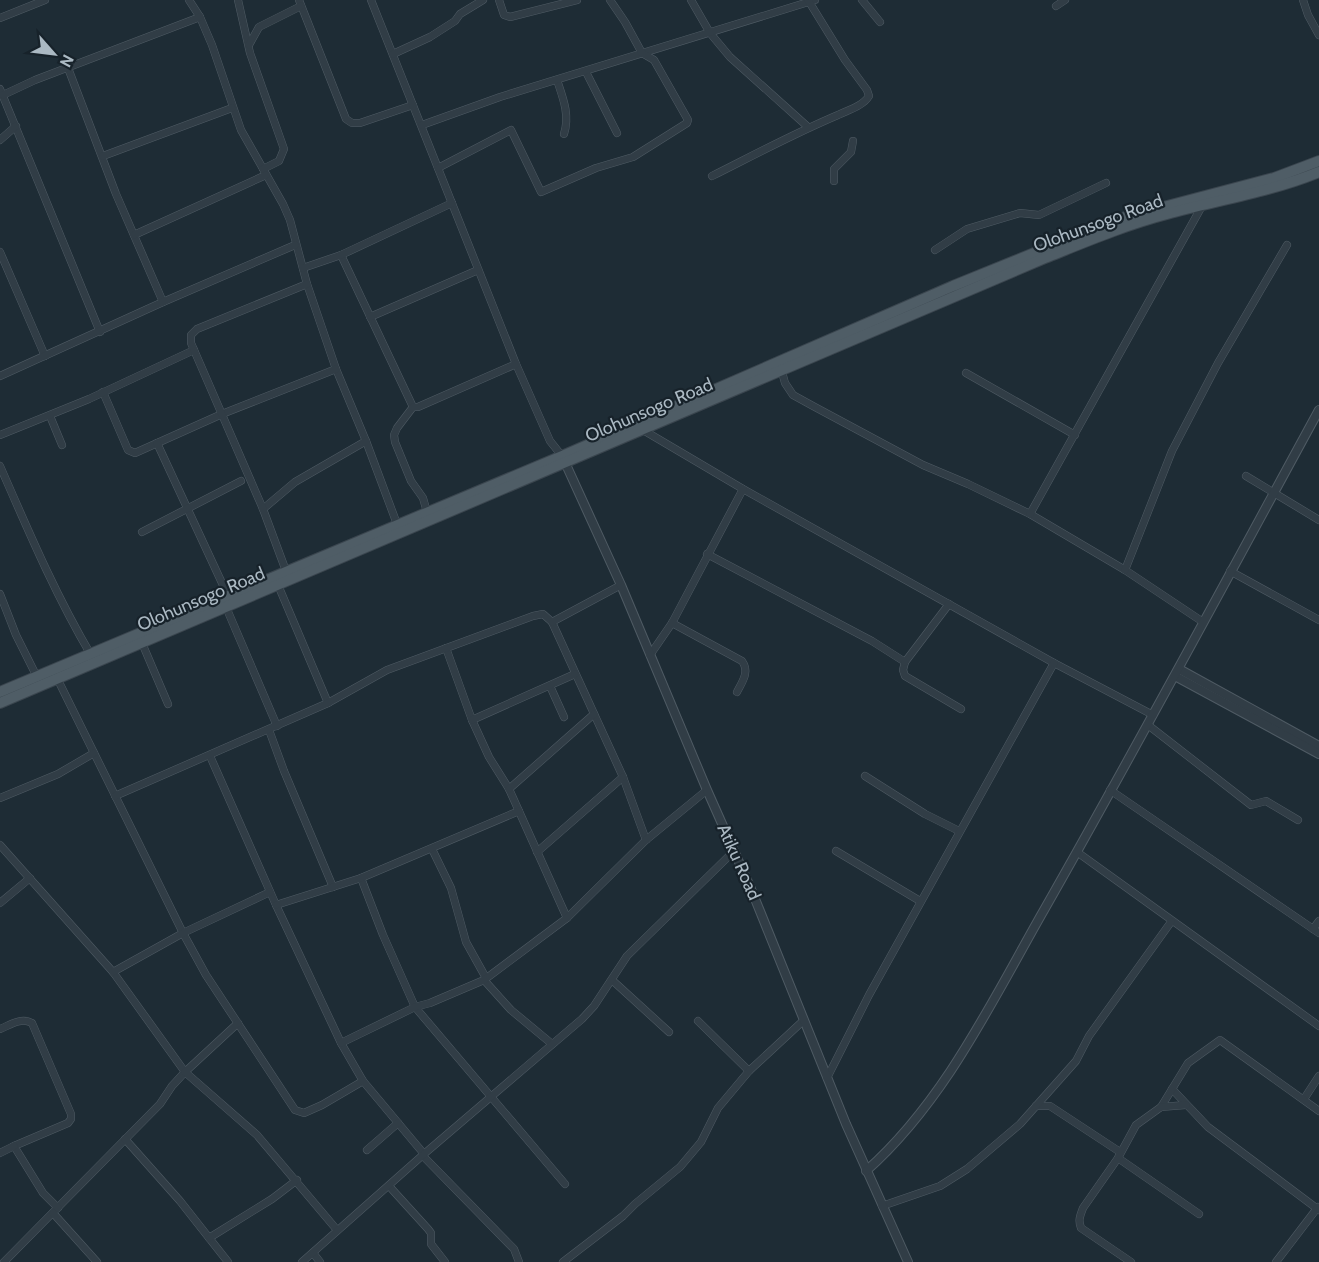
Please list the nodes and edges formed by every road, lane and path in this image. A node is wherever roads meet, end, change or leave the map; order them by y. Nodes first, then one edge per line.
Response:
1 (45, 0) edge
2 (189, 0) edge
3 (238, 0) edge
4 (371, 0) edge
5 (483, 0) edge
6 (500, 0) edge
7 (577, 0) edge
8 (610, 0) edge
9 (691, 0) edge
10 (862, 0) edge
11 (1065, 0) edge
12 (1304, 0) edge
13 (811, 1) edge
14 (300, 3) edge
15 (1056, 6) dead end
16 (200, 17) junction
17 (0, 18) edge
18 (243, 21) junction
19 (880, 22) dead end
20 (259, 27) junction
21 (710, 33) junction
22 (1319, 35) edge
23 (249, 45) junction
24 (642, 53) junction
25 (393, 54) junction
26 (68, 68) junction
27 (586, 72) junction
28 (557, 80) junction
29 (1, 92) edge
30 (413, 105) junction
31 (232, 108) junction
32 (422, 125) junction
33 (16, 126) junction
34 (808, 127) junction
35 (617, 133) dead end
36 (564, 134) dead end
37 (0, 140) edge
38 (853, 141) dead end
39 (103, 156) junction
40 (1319, 161) edge
41 (438, 168) junction
42 (264, 172) junction
43 (1319, 172) edge
44 (712, 176) dead end
45 (834, 181) dead end
46 (1106, 183) dead end
47 (452, 203) junction
48 (1202, 206) junction
49 (134, 236) junction
50 (295, 245) junction
51 (1287, 245) dead end
52 (935, 250) dead end
53 (0, 252) edge
54 (1043, 254) junction
55 (341, 255) junction
56 (303, 268) junction
57 (478, 270) junction
58 (307, 284) junction
59 (163, 302) junction
60 (370, 317) junction
61 (100, 332) junction
62 (194, 350) junction
63 (45, 356) junction
64 (516, 364) junction
65 (336, 369) junction
66 (782, 372) junction
67 (966, 373) dead end
68 (0, 376) edge
69 (104, 392) junction
70 (413, 407) junction
71 (1319, 410) edge
72 (222, 414) junction
73 (50, 416) junction
74 (643, 430) junction
75 (0, 435) edge
76 (1075, 435) junction
77 (366, 441) junction
78 (157, 443) junction
79 (62, 445) dead end
80 (564, 460) junction
81 (0, 466) edge
82 (1246, 476) dead end
83 (241, 481) dead end
84 (743, 489) junction
85 (1274, 493) junction
86 (188, 509) junction
87 (263, 509) junction
88 (427, 512) junction
89 (1030, 514) junction
90 (1319, 520) edge
91 (397, 524) junction
92 (142, 532) dead end
93 (707, 554) junction
94 (1125, 570) junction
95 (286, 571) junction
96 (1230, 571) junction
97 (278, 585) junction
98 (621, 585) junction
99 (0, 594) edge
100 (227, 601) junction
101 (949, 604) junction
102 (1319, 620) edge
103 (552, 622) junction
104 (1203, 622) junction
105 (672, 623) junction
106 (142, 643) junction
107 (446, 648) junction
108 (90, 655) junction
109 (650, 656) junction
110 (905, 662) junction
111 (1054, 663) junction
112 (1177, 673) junction
113 (575, 674) junction
114 (37, 677) junction
115 (57, 678) junction
116 (550, 686) junction
117 (0, 692) edge
118 (736, 692) dead end
119 (0, 703) edge
120 (328, 703) junction
121 (168, 704) dead end
122 (961, 709) dead end
123 (594, 714) junction
124 (1153, 716) junction
125 (564, 717) dead end
126 (472, 720) junction
127 (1148, 725) junction
128 (277, 726) junction
129 (269, 729) junction
130 (1319, 746) edge
131 (94, 753) junction
132 (1319, 754) edge
133 (210, 756) junction
134 (865, 776) dead end
135 (623, 777) junction
136 (509, 789) junction
137 (707, 790) junction
138 (1110, 790) junction
139 (115, 796) junction
140 (0, 798) edge
141 (519, 811) junction
142 (1298, 820) dead end
143 (959, 831) junction
144 (646, 840) junction
145 (0, 846) edge
146 (432, 849) junction
147 (836, 851) dead end
148 (537, 852) junction
149 (734, 852) junction
150 (1077, 852) junction
151 (30, 878) junction
152 (362, 878) junction
153 (333, 887) junction
154 (270, 892) junction
155 (920, 901) junction
156 (0, 903) edge
157 (276, 905) junction
158 (567, 918) junction
159 (1319, 921) edge
160 (1171, 922) junction
161 (1316, 931) edge
162 (183, 933) junction
163 (113, 972) junction
164 (485, 979) junction
165 (612, 980) junction
166 (415, 1007) junction
167 (804, 1020) junction
168 (698, 1021) dead end
169 (238, 1023) junction
170 (1319, 1026) edge
171 (0, 1029) edge
172 (669, 1032) dead end
173 (341, 1043) junction
174 (552, 1044) junction
175 (749, 1071) junction
176 (185, 1072) junction
177 (1319, 1076) edge
178 (828, 1078) junction
179 (363, 1081) junction
180 (1172, 1089) junction
181 (1048, 1091) junction
182 (491, 1097) junction
183 (1304, 1099) junction
184 (1186, 1105) junction
185 (1036, 1106) junction
186 (1050, 1106) junction
187 (1161, 1107) junction
188 (1319, 1111) edge
189 (398, 1123) junction
190 (125, 1139) junction
191 (14, 1146) junction
192 (367, 1150) dead end
193 (0, 1153) edge
194 (423, 1155) junction
195 (1119, 1155) junction
196 (866, 1171) junction
197 (297, 1180) junction
198 (565, 1184) dead end
199 (389, 1186) junction
200 (882, 1206) junction
201 (1318, 1208) edge
202 (55, 1210) junction
203 (1199, 1214) dead end
204 (337, 1230) junction
205 (209, 1238) junction
206 (313, 1253) junction
207 (3, 1259) edge
208 (520, 1261) edge
209 (96, 1262) edge
210 (228, 1262) edge
211 (302, 1262) edge
212 (320, 1262) edge
213 (446, 1262) edge
214 (563, 1262) edge
215 (908, 1262) edge
216 (1131, 1262) edge
217 (1276, 1262) edge

1 - 17 street
2 - 16 street
3 - 18 street
4 - 25 street
5 - 25 street
6 - 7 street
8 - 24 street
9 - 21 street
10 - 19 street
11 - 15 street
12 - 22 street
13 - 21 street
13 - 34 street
14 - 20 street
14 - 30 street
16 - 26 street
16 - 31 street
18 - 20 street
18 - 23 street
20 - 23 street
21 - 24 street
21 - 34 street
23 - 42 street
24 - 27 street
24 - 41 street
25 - 30 street
26 - 29 street
26 - 39 street
27 - 28 street
27 - 35 street
28 - 32 street
28 - 36 street
29 - 33 street
30 - 32 street
31 - 39 street
31 - 42 street
32 - 41 street
33 - 37 street
33 - 61 street
34 - 44 street
38 - 45 street
39 - 49 street
40 - 54 main road, Olohunsogo Road
41 - 47 street
42 - 49 street
42 - 50 street
43 - 48 main road, Olohunsogo Road
46 - 52 street
47 - 55 street
47 - 57 street
48 - 54 main road, Olohunsogo Road
48 - 76 street
49 - 59 street
50 - 56 street
50 - 59 street
51 - 94 street
53 - 63 street
54 - 66 main road, Olohunsogo Road
54 - 80 main road, Olohunsogo Road
55 - 56 street
55 - 60 street
56 - 58 street
57 - 60 street
57 - 64 street
58 - 62 street
58 - 65 street
59 - 61 street
60 - 70 street
61 - 63 street
62 - 69 street
62 - 72 street
63 - 68 street
64 - 70 street
64 - 80 street
65 - 72 street
65 - 77 street
66 - 74 main road, Olohunsogo Road
66 - 89 street
67 - 76 street
69 - 73 street
69 - 78 street
70 - 88 street
71 - 85 street
72 - 78 street
72 - 87 street
73 - 75 street
73 - 79 street
74 - 80 main road, Olohunsogo Road
74 - 84 street
76 - 89 street
77 - 87 street
77 - 91 street
78 - 86 street
80 - 88 main road, Olohunsogo Road
80 - 97 main road, Olohunsogo Road
80 - 98 street, Atiku Road
81 - 108 street
82 - 85 street
83 - 86 street
84 - 93 street
84 - 101 street
85 - 90 street
85 - 96 street
86 - 92 street
86 - 100 street
87 - 95 street
88 - 91 main road, Olohunsogo Road
89 - 94 street
91 - 95 main road, Olohunsogo Road
93 - 105 street
93 - 110 street
94 - 104 street
95 - 100 main road, Olohunsogo Road
96 - 102 street
96 - 104 street
97 - 100 main road, Olohunsogo Road
97 - 120 street
98 - 103 street
98 - 109 street, Atiku Road
99 - 114 street
100 - 106 main road, Olohunsogo Road
100 - 108 main road, Olohunsogo Road
100 - 128 street
101 - 110 street
101 - 111 street
103 - 107 street
103 - 113 street
104 - 112 street
105 - 109 street
105 - 118 street
106 - 115 main road, Olohunsogo Road
106 - 121 street
107 - 120 street
107 - 126 street
108 - 114 main road, Olohunsogo Road
109 - 137 street, Atiku Road
110 - 122 street
111 - 124 street
111 - 143 street
112 - 124 street
112 - 130 street
112 - 132 street
113 - 116 street
113 - 123 street
114 - 117 main road, Olohunsogo Road
115 - 119 main road, Olohunsogo Road
115 - 131 street
116 - 125 street
116 - 126 street
120 - 128 street
123 - 135 street
123 - 136 street
124 - 127 street
126 - 136 street
127 - 138 street
127 - 142 street
128 - 129 street
129 - 133 street
129 - 153 street
131 - 139 street
131 - 140 street
133 - 139 street
133 - 154 street
134 - 143 street
135 - 144 street
135 - 148 street
136 - 141 street
137 - 144 street
137 - 149 street, Atiku Road
138 - 150 street
138 - 161 street
139 - 162 street
141 - 146 street
141 - 148 street
143 - 155 street
144 - 158 street
145 - 151 street
146 - 152 street
146 - 164 street
147 - 155 street
148 - 158 street
149 - 165 street
149 - 167 street, Atiku Road
150 - 160 street
150 - 196 street
151 - 156 street
151 - 163 street
152 - 153 street
152 - 166 street
153 - 157 street
154 - 157 street
154 - 162 street
155 - 178 street
157 - 173 street
158 - 164 street
159 - 161 street
160 - 170 street
160 - 181 street
162 - 163 street
162 - 169 street
163 - 176 street
164 - 166 street
164 - 174 street
165 - 172 street
165 - 174 street
166 - 173 street
166 - 182 street
167 - 175 street
167 - 178 street, Atiku Road
168 - 175 street
169 - 176 street
169 - 179 street
171 - 191 street
173 - 179 street
174 - 182 street
175 - 214 street
176 - 190 street
176 - 197 street
177 - 183 street
178 - 196 street, Atiku Road
179 - 189 street
180 - 183 street
180 - 184 street
180 - 187 street
181 - 185 street
181 - 186 street
182 - 194 street
182 - 198 street
183 - 188 street
184 - 187 street
184 - 201 street
185 - 186 street
185 - 200 street
186 - 195 street
187 - 195 street
189 - 192 street
189 - 194 street
190 - 202 street
190 - 205 street
191 - 193 street
191 - 202 street
194 - 199 street
194 - 208 street
195 - 203 street
195 - 216 street
196 - 200 street, Atiku Road
197 - 204 street
197 - 205 street
199 - 204 street
199 - 213 street
200 - 215 street, Atiku Road
201 - 217 street
202 - 207 street
202 - 209 street
204 - 206 street
205 - 210 street
206 - 211 street
206 - 212 street

